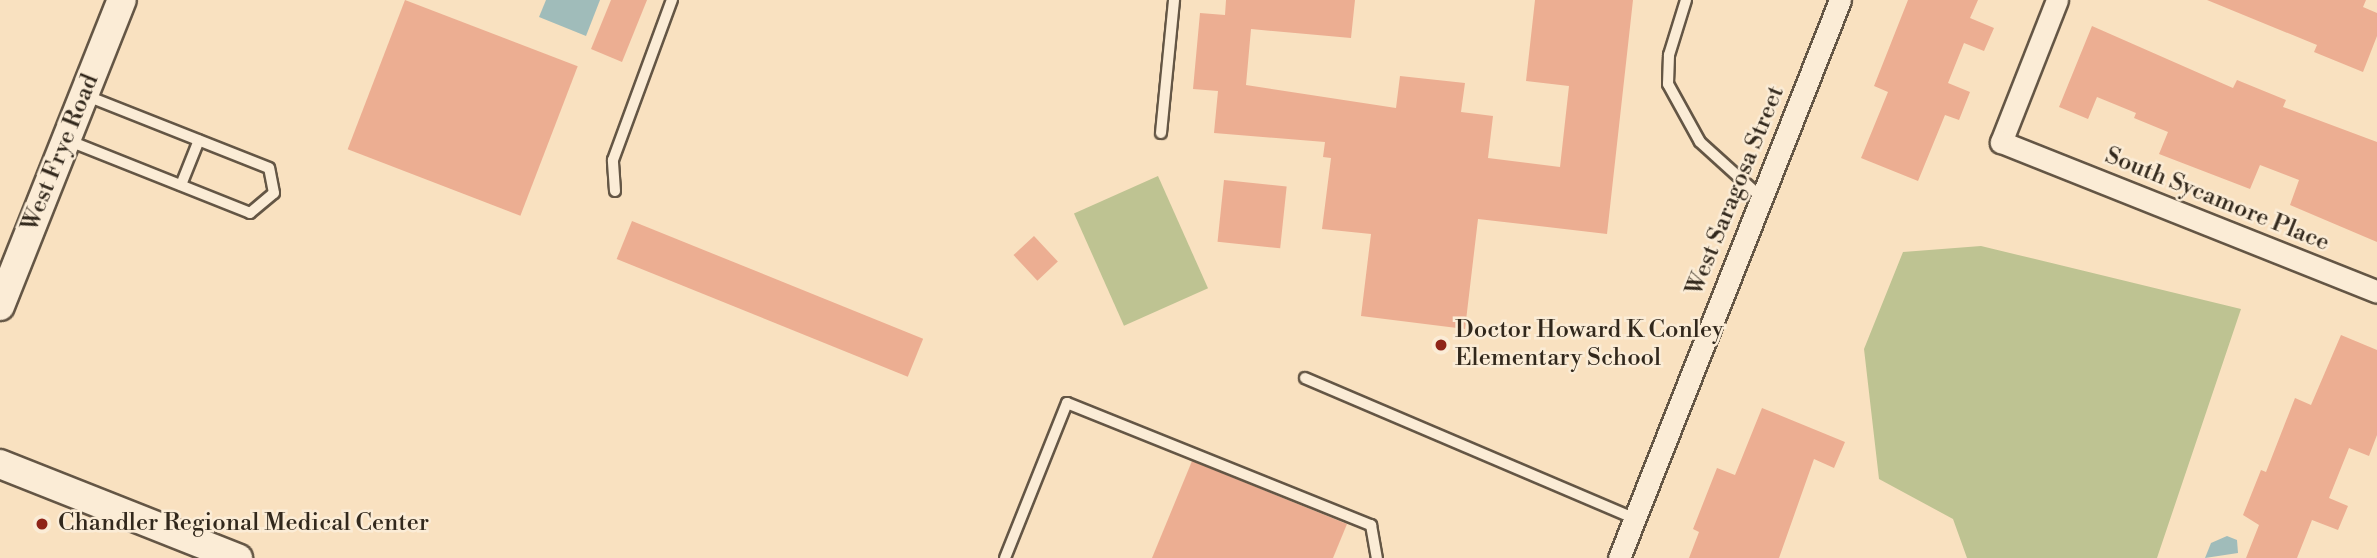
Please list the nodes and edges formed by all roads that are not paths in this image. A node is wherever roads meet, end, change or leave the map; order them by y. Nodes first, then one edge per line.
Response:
1 (122, 0) edge
2 (672, 0) edge
3 (1174, 0) edge
4 (1686, 0) edge
5 (1840, 0) edge
6 (2057, 0) edge
7 (84, 95) junction
8 (1161, 133) dead end
9 (66, 139) junction
10 (199, 140) junction
11 (181, 185) junction
12 (615, 191) dead end
13 (1762, 198) junction
14 (2377, 292) edge
15 (0, 306) edge
16 (1305, 378) dead end
17 (0, 464) edge
18 (1634, 518) junction
19 (238, 558) edge
20 (1005, 558) edge
21 (1377, 558) edge
22 (1619, 558) edge

1 - 7 street, West Frye Road
2 - 12 lane
3 - 8 lane
4 - 13 lane
5 - 13 street, West Saragosa Street
6 - 14 street, South Sycamore Place
7 - 9 street, West Frye Road
7 - 10 lane
9 - 11 lane
9 - 15 street, West Frye Road
10 - 11 lane
10 - 11 lane
13 - 18 street, West Saragosa Street
16 - 18 lane
17 - 19 street
18 - 22 street, West Saragosa Street
20 - 21 lane

